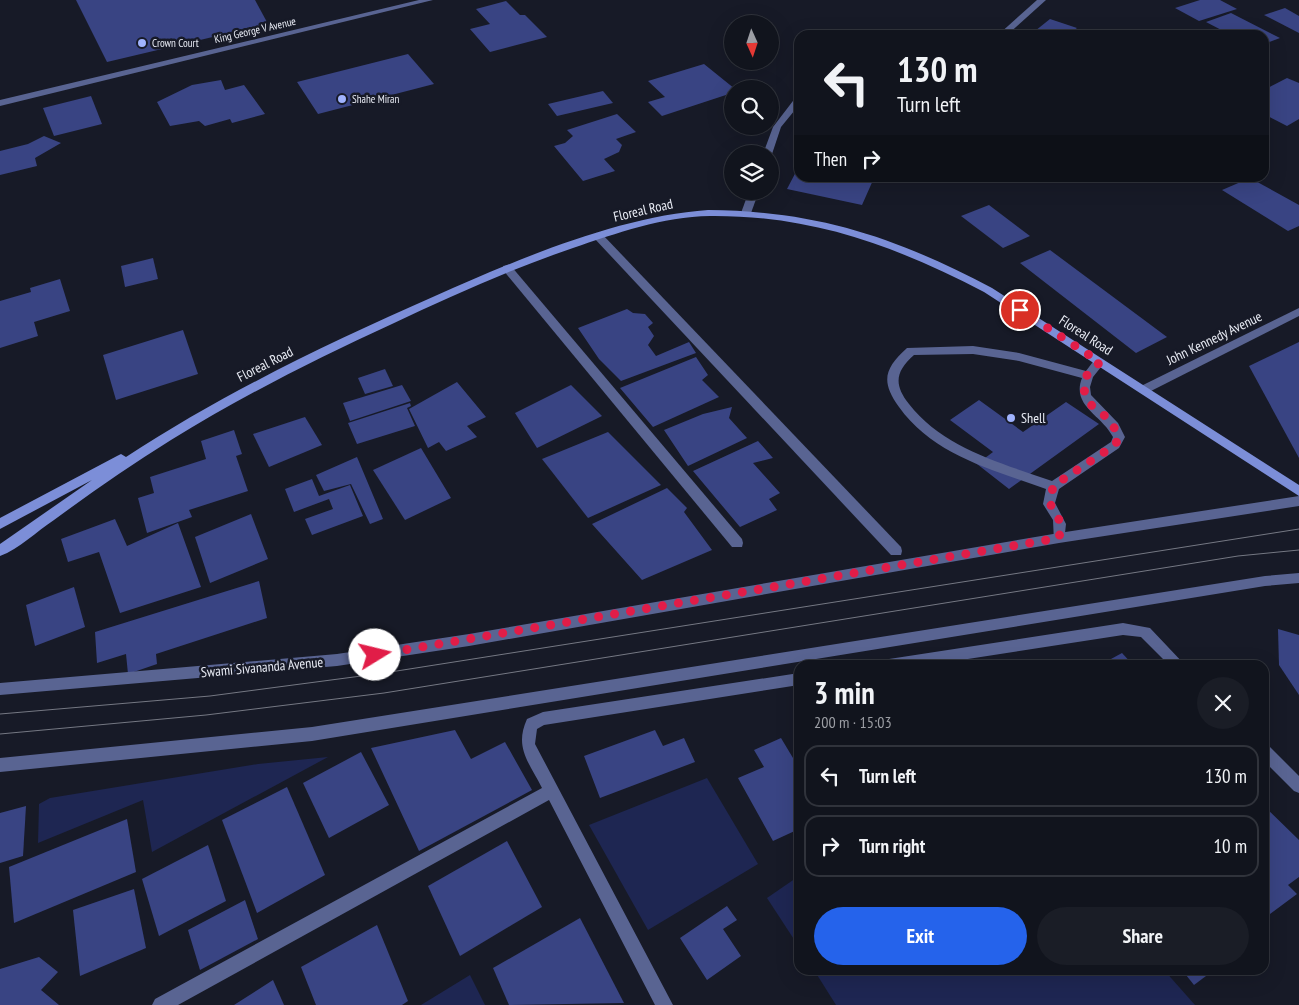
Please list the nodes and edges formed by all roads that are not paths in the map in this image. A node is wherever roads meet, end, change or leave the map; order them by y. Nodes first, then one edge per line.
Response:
1 (429, 0) edge
2 (1042, 0) edge
3 (1008, 30) edge
4 (0, 103) edge
5 (794, 105) edge
6 (770, 145) edge
7 (751, 200) edge
8 (746, 213) junction
9 (598, 236) junction
10 (507, 268) junction
11 (1299, 312) edge
12 (1100, 362) junction
13 (1087, 375) junction
14 (1143, 390) junction
15 (184, 426) junction
16 (1053, 486) junction
17 (1299, 491) edge
18 (1299, 501) edge
19 (0, 524) edge
20 (1059, 538) junction
21 (737, 543) dead end
22 (896, 550) dead end
23 (0, 551) edge
24 (1299, 578) edge
25 (920, 660) edge
26 (1173, 660) edge
27 (794, 680) edge
28 (0, 689) edge
29 (1269, 756) edge
30 (0, 765) edge
31 (1299, 786) edge
32 (552, 791) junction
33 (161, 1005) edge
34 (664, 1005) edge

1 - 4 street, King George V Avenue
2 - 3 street
5 - 6 street
7 - 8 street
8 - 9 main road, Floreal Road
8 - 12 main road, Floreal Road
9 - 10 main road, Floreal Road
9 - 22 street
10 - 15 main road, Floreal Road
10 - 21 street
11 - 14 street, John Kennedy Avenue
12 - 13 street
12 - 14 main road, Floreal Road
13 - 16 street
13 - 16 street
14 - 17 main road, Floreal Road
15 - 19 main road
15 - 23 main road, Floreal Road
16 - 20 street
18 - 20 street, Swami Sivananda Avenue
20 - 28 street, Swami Sivananda Avenue
24 - 30 street
25 - 26 street
27 - 32 street
29 - 31 street
32 - 33 street
32 - 34 street

